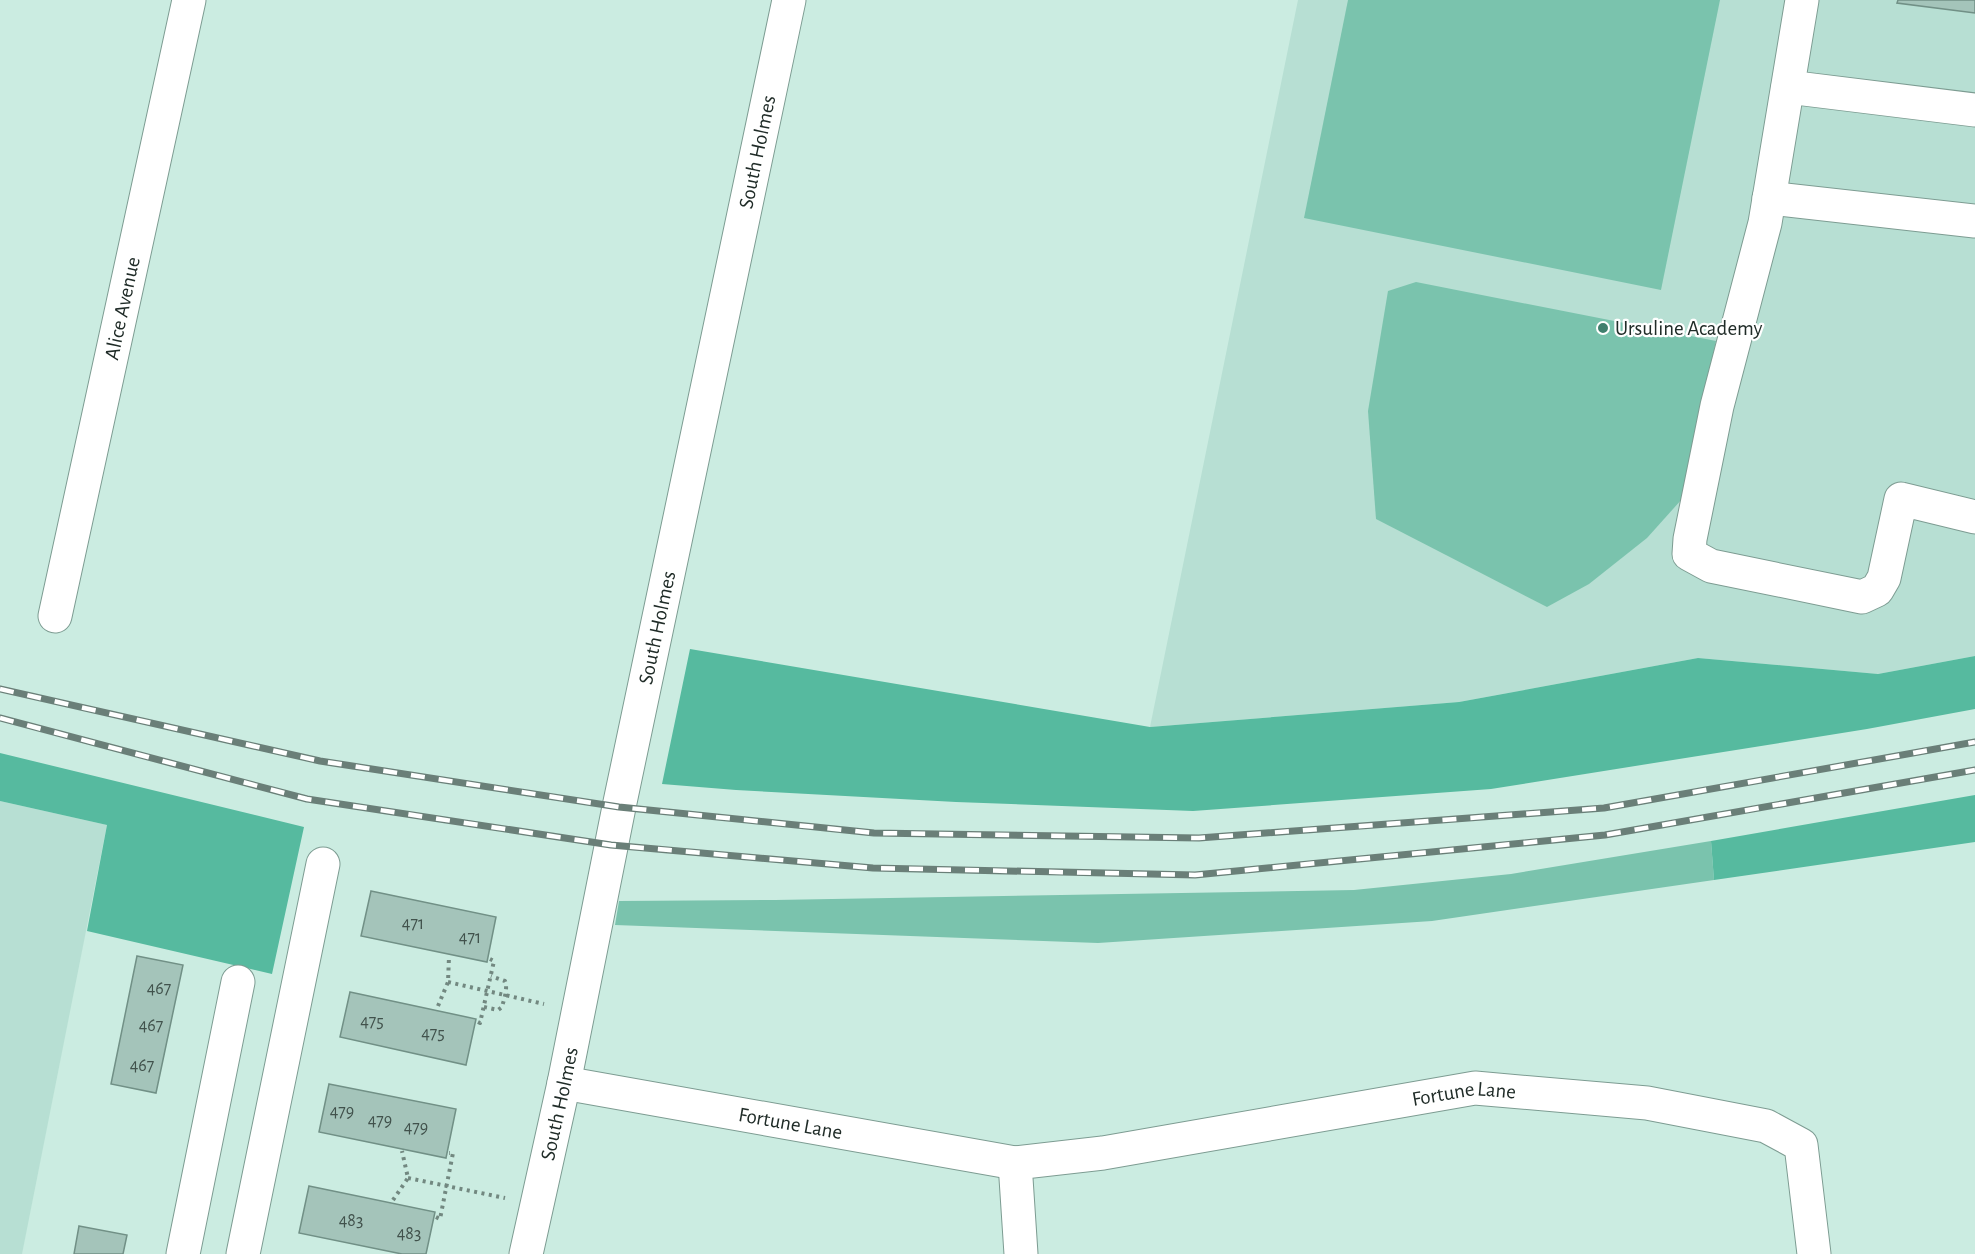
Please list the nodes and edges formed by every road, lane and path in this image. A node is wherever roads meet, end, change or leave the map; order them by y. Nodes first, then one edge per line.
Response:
1 (189, 0) edge
2 (789, 0) edge
3 (1802, 0) edge
4 (1788, 87) junction
5 (1975, 110) edge
6 (1769, 198) junction
7 (1975, 221) edge
8 (1975, 517) edge
9 (55, 616) dead end
10 (323, 864) dead end
11 (449, 957) dead end
12 (490, 959) dead end
13 (491, 976) junction
14 (238, 982) dead end
15 (448, 982) junction
16 (488, 991) junction
17 (505, 995) junction
18 (545, 1004) dead end
19 (438, 1006) dead end
20 (484, 1007) junction
21 (478, 1022) dead end
22 (564, 1083) junction
23 (402, 1151) dead end
24 (449, 1153) dead end
25 (1015, 1163) junction
26 (408, 1178) junction
27 (446, 1186) junction
28 (505, 1198) dead end
29 (393, 1200) dead end
30 (436, 1217) dead end
31 (183, 1254) edge
32 (243, 1254) edge
33 (526, 1254) edge
34 (1021, 1254) edge
35 (1814, 1254) edge

1 - 9 street, Alice Avenue
2 - 22 street, South Holmes
3 - 4 street
4 - 5 street
4 - 6 street
6 - 7 street
6 - 8 street
10 - 32 street
11 - 15 path
12 - 13 path
13 - 16 path
13 - 17 path
14 - 31 street
15 - 16 path
15 - 19 path
16 - 17 path
16 - 20 path
17 - 18 path
17 - 20 path
20 - 21 path
22 - 25 street, Fortune Lane
22 - 33 street, South Holmes
23 - 26 path
24 - 27 path
25 - 34 street
25 - 35 street, Fortune Lane
26 - 27 path
26 - 29 path
27 - 28 path
27 - 30 path

